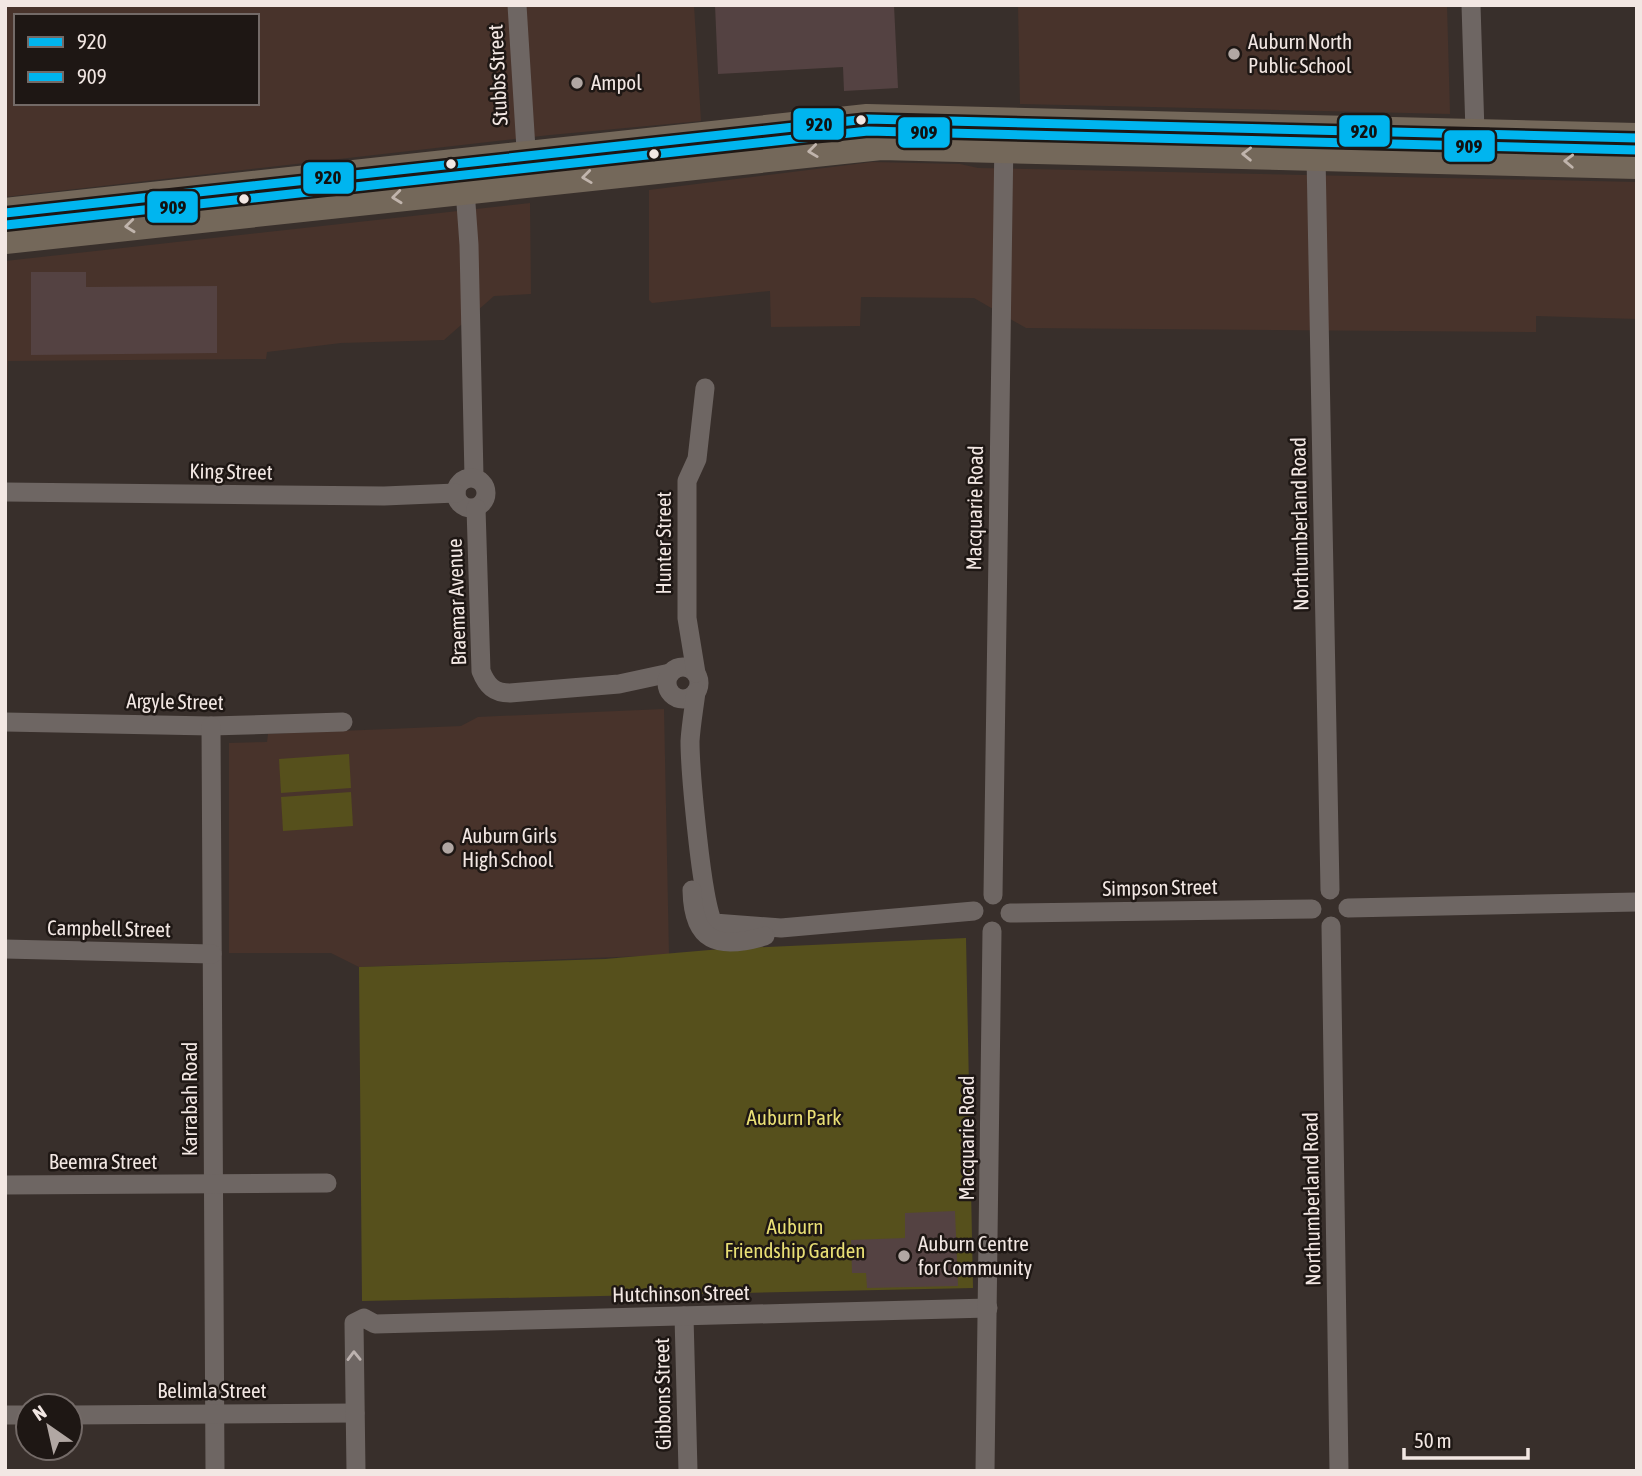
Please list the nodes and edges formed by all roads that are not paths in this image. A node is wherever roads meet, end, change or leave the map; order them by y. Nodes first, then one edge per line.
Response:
1 (517, 5) edge
2 (1471, 5) edge
3 (1475, 132) junction
4 (1004, 135) junction
5 (1637, 138) edge
6 (1316, 156) junction
7 (1637, 164) edge
8 (527, 169) junction
9 (465, 190) junction
10 (5, 213) edge
11 (5, 239) edge
12 (705, 388) dead end
13 (474, 478) junction
14 (5, 492) edge
15 (456, 493) junction
16 (476, 508) junction
17 (681, 682) junction
18 (5, 722) edge
19 (343, 722) dead end
20 (211, 726) junction
21 (1330, 890) junction
22 (993, 895) junction
23 (1637, 902) edge
24 (1348, 908) junction
25 (1312, 909) junction
26 (974, 911) junction
27 (1010, 913) junction
28 (1331, 926) junction
29 (992, 931) junction
30 (5, 949) edge
31 (212, 954) junction
32 (327, 1183) dead end
33 (213, 1184) junction
34 (5, 1185) edge
35 (988, 1308) junction
36 (684, 1316) junction
37 (355, 1413) junction
38 (215, 1414) junction
39 (84, 1415) edge
40 (215, 1471) edge
41 (356, 1471) edge
42 (688, 1471) edge
43 (985, 1471) edge
44 (1339, 1471) edge

1 - 8 street, Stubbs Street
2 - 3 street
3 - 4 highway
3 - 5 highway
6 -> 4 highway
4 - 8 highway
4 - 22 street, Macquarie Road
7 -> 6 highway
6 - 21 street, Northumberland Road
8 - 9 highway
8 - 10 highway
9 -> 11 highway
9 - 13 street
12 - 17 street, Hunter Street
13 - 15 street
13 - 16 street
14 - 15 street, King Street
15 - 16 street
16 - 17 street, Braemar Avenue
17 - 26 street, Hunter Street
18 - 20 street, Argyle Street
19 - 20 street, Argyle Street
20 - 31 street, Karrabah Road
21 - 24 street
21 - 25 street
22 - 26 street
22 - 27 street
23 - 24 street
24 - 28 street
25 - 27 street, Simpson Street
25 - 28 street
26 - 29 street
27 - 29 street
28 - 44 street, Northumberland Road
29 - 35 street, Macquarie Road
30 - 31 street, Campbell Street
31 - 33 street, Karrabah Road
32 - 33 street, Beemra Street
33 - 34 street, Beemra Street
33 - 38 street, Karrabah Road
35 - 36 street, Hutchinson Street
35 - 43 street, Macquarie Road
37 -> 36 street, Hutchinson Street
36 - 42 street, Gibbons Street
37 - 38 street, Belimla Street
37 - 41 street
38 - 39 street, Belimla Street
38 - 40 street, Karrabah Road

